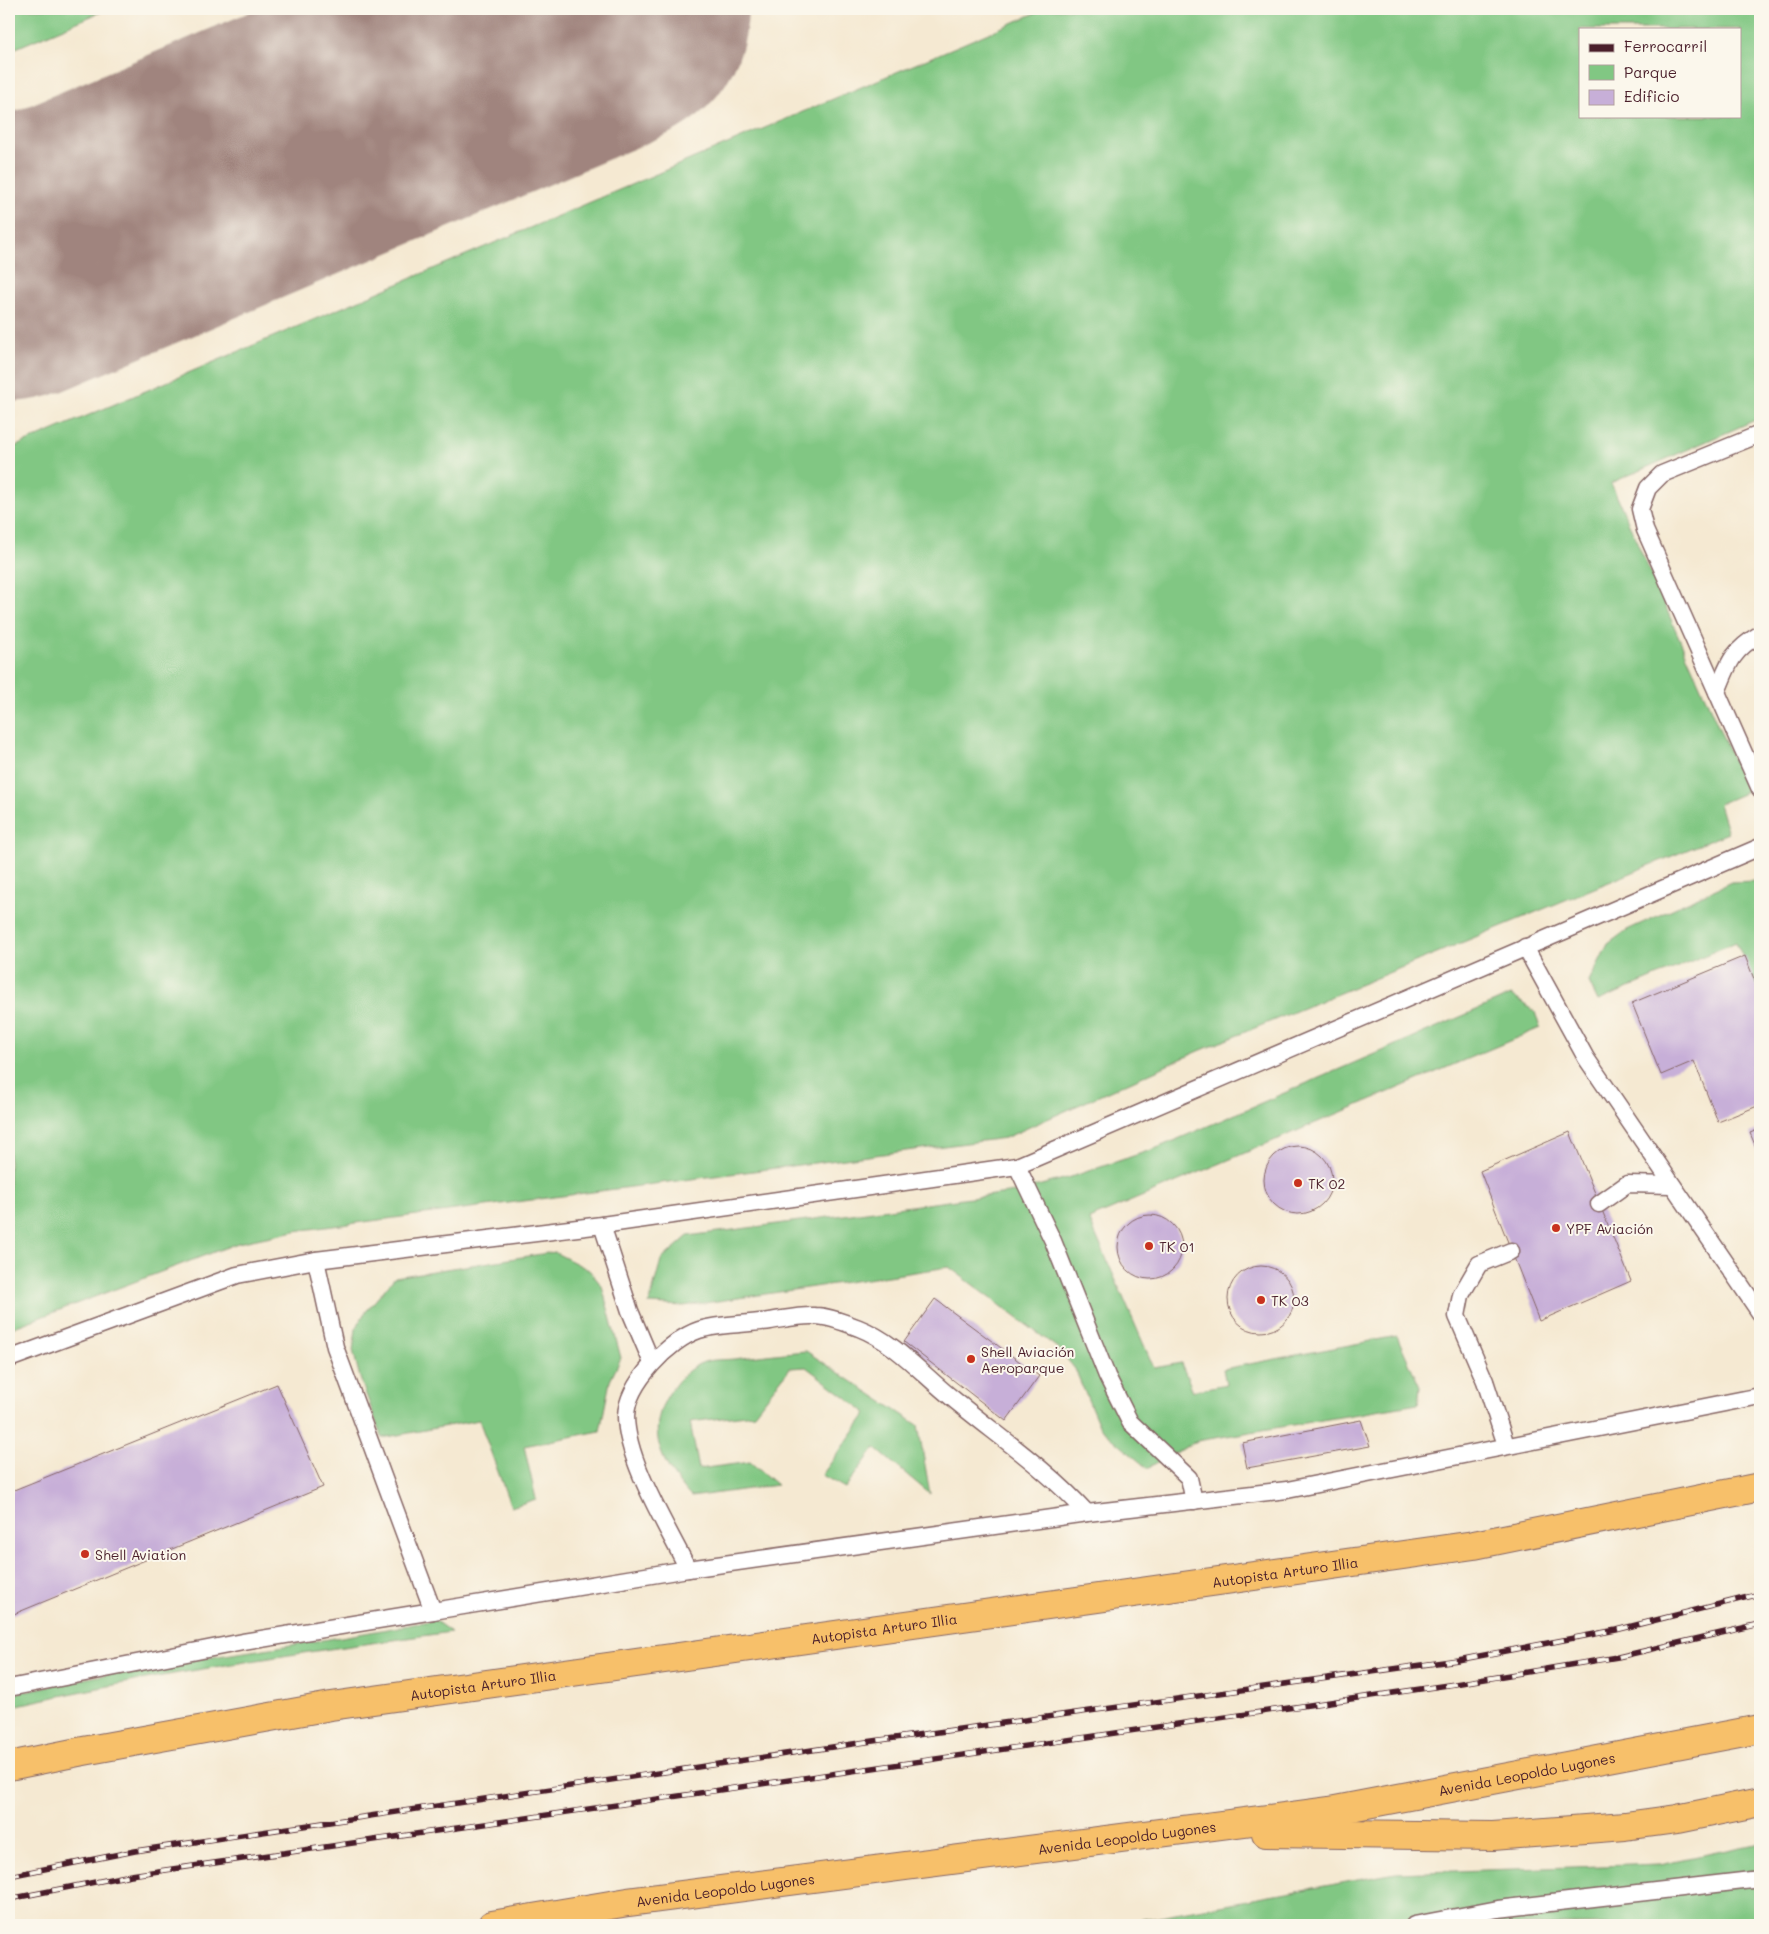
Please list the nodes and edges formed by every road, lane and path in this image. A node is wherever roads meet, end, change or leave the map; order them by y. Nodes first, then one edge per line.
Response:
1 (1760, 434) edge
2 (1760, 634) edge
3 (1717, 692) junction
4 (1760, 789) edge
5 (1760, 847) edge
6 (1525, 947) junction
7 (1017, 1166) junction
8 (1672, 1186) junction
9 (1599, 1204) dead end
10 (602, 1225) junction
11 (1512, 1251) dead end
12 (316, 1260) junction
13 (1760, 1313) edge
14 (9, 1359) edge
15 (652, 1363) junction
16 (1760, 1396) edge
17 (1506, 1445) junction
18 (1760, 1487) edge
19 (1194, 1500) junction
20 (1087, 1513) junction
21 (688, 1569) junction
22 (433, 1611) junction
23 (9, 1688) edge
24 (1760, 1729) edge
25 (9, 1766) edge
26 (1760, 1802) edge
27 (1162, 1831) junction
28 (1760, 1879) edge
29 (492, 1925) edge
30 (1414, 1925) edge

1 - 3 lane
2 - 3 lane
3 - 4 lane
5 - 6 lane
6 - 7 lane
6 - 8 lane
7 - 10 lane
7 - 19 lane
8 - 9 lane
8 - 13 lane
10 - 12 lane
10 - 15 lane
11 - 17 lane
12 - 14 lane
12 - 22 lane
15 - 20 lane
15 - 21 lane
16 - 17 lane
17 - 19 lane
18 - 25 highway, Autopista Arturo Illia
19 - 20 lane
20 - 21 lane
21 - 22 lane
22 - 23 lane
24 - 27 highway, Avenida Leopoldo Lugones
26 - 27 highway
27 - 29 highway, Avenida Leopoldo Lugones
28 - 30 lane

